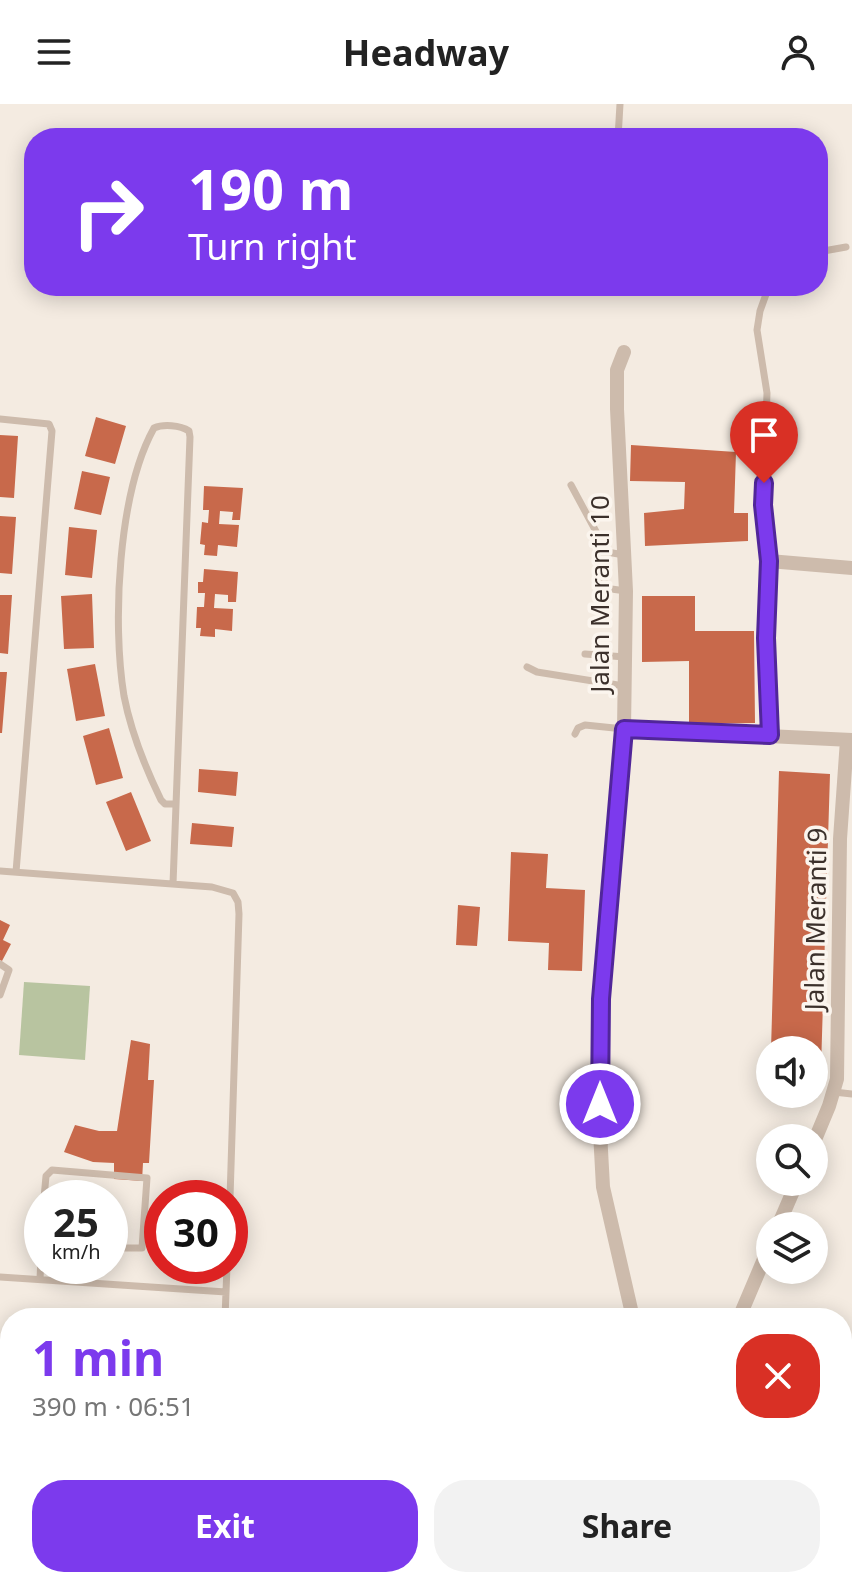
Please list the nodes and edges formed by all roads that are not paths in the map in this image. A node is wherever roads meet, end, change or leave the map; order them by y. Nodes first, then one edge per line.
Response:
1 (620, 104) edge
2 (619, 128) edge
3 (846, 247) dead end
4 (828, 250) edge
5 (765, 296) edge
6 (624, 352) dead end
7 (0, 419) edge
8 (571, 485) dead end
9 (607, 552) junction
10 (624, 555) junction
11 (769, 561) junction
12 (852, 568) edge
13 (626, 591) junction
14 (585, 654) dead end
15 (625, 657) junction
16 (527, 667) dead end
17 (624, 686) junction
18 (624, 729) junction
19 (575, 734) dead end
20 (770, 735) junction
21 (850, 740) edge
22 (176, 804) junction
23 (0, 871) edge
24 (16, 872) junction
25 (173, 884) junction
26 (846, 892) edge
27 (0, 964) edge
28 (0, 995) edge
29 (834, 1092) junction
30 (852, 1094) edge
31 (821, 1124) edge
32 (46, 1180) edge
33 (231, 1180) edge
34 (128, 1248) edge
35 (0, 1277) edge
36 (24, 1278) edge
37 (756, 1278) edge
38 (112, 1284) edge
39 (226, 1284) edge
40 (226, 1292) junction
41 (225, 1308) edge
42 (631, 1308) edge
43 (743, 1308) edge

1 - 2 lane
3 - 4 lane
5 - 11 lane
6 - 10 street, Jalan Meranti 10
7 - 24 lane
8 - 9 lane
9 - 10 lane
9 - 13 lane
10 - 13 street, Jalan Meranti 10
11 - 12 street
11 - 20 street
13 - 15 street, Jalan Meranti 10
14 - 15 lane
15 - 17 street, Jalan Meranti 10
16 - 17 lane
17 - 18 street, Jalan Meranti 10
18 - 19 lane
18 - 20 street
18 - 42 street, Jalan Meranti 10
20 - 21 street
21 - 26 street, Jalan Meranti 9
22 - 22 lane
22 - 25 lane
23 - 24 lane
24 - 25 lane
25 - 33 lane
26 - 29 street, Jalan Meranti 9
27 - 28 lane
29 - 30 lane
29 - 31 street, Jalan Meranti 9
32 - 34 lane
35 - 36 lane
37 - 43 street
38 - 40 lane
39 - 40 lane
40 - 41 lane

